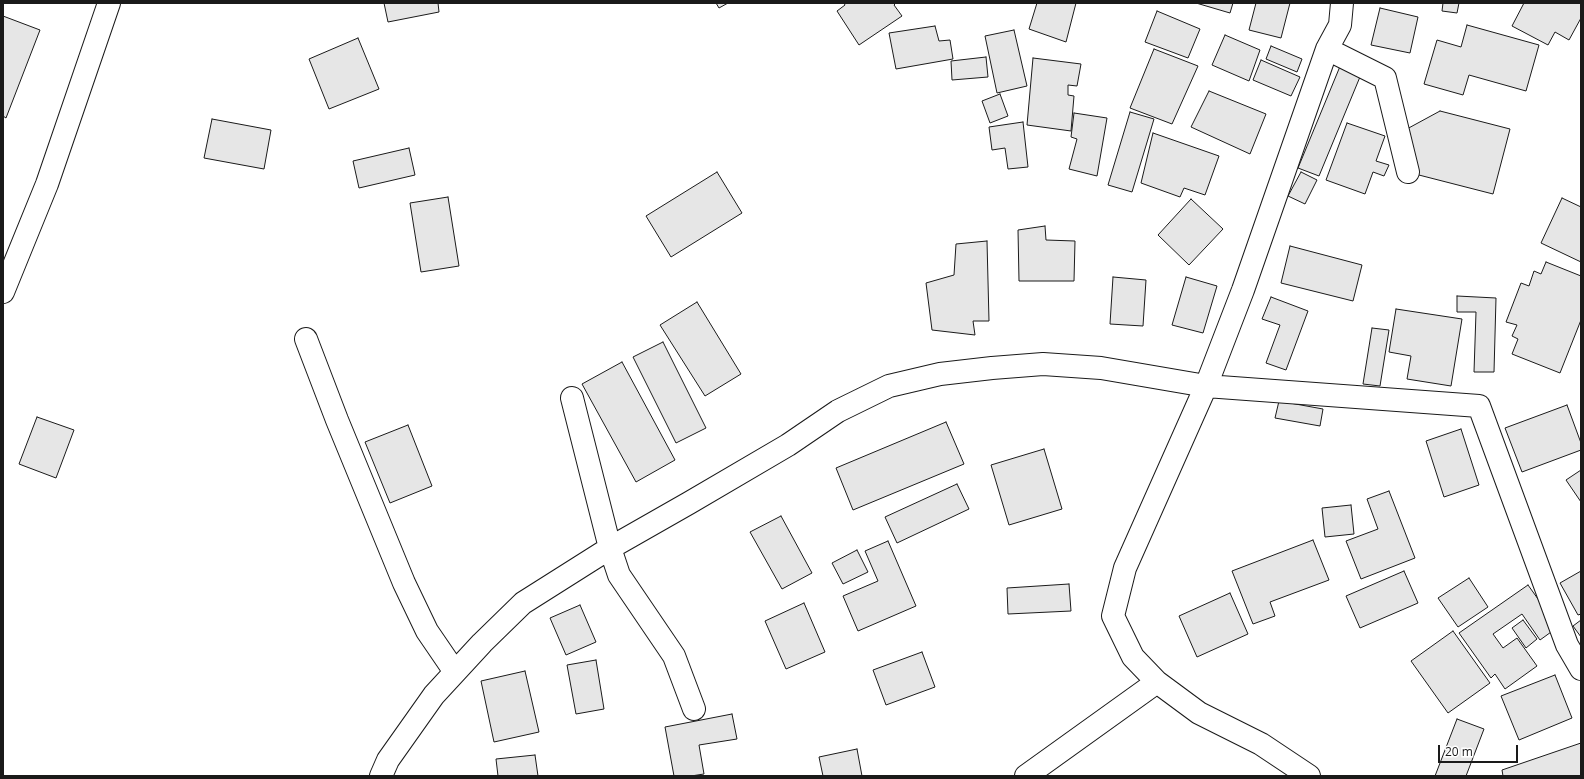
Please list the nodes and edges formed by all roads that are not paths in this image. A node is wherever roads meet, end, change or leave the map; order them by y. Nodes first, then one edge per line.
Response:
1 (109, 3) edge
2 (1342, 3) edge
3 (1327, 49) junction
4 (1408, 172) dead end
5 (3, 292) edge
6 (306, 339) dead end
7 (1206, 386) junction
8 (572, 398) dead end
9 (610, 548) junction
10 (1581, 669) edge
11 (455, 672) junction
12 (1157, 682) junction
13 (694, 709) dead end
14 (383, 775) edge
15 (1026, 776) edge
16 (1309, 776) edge

1 - 5 street
2 - 3 street
3 - 4 street
3 - 7 street
6 - 11 street
7 - 9 street
7 - 10 street
7 - 12 street
8 - 9 street
9 - 11 street
9 - 13 street
11 - 14 street
12 - 15 street
12 - 16 street

